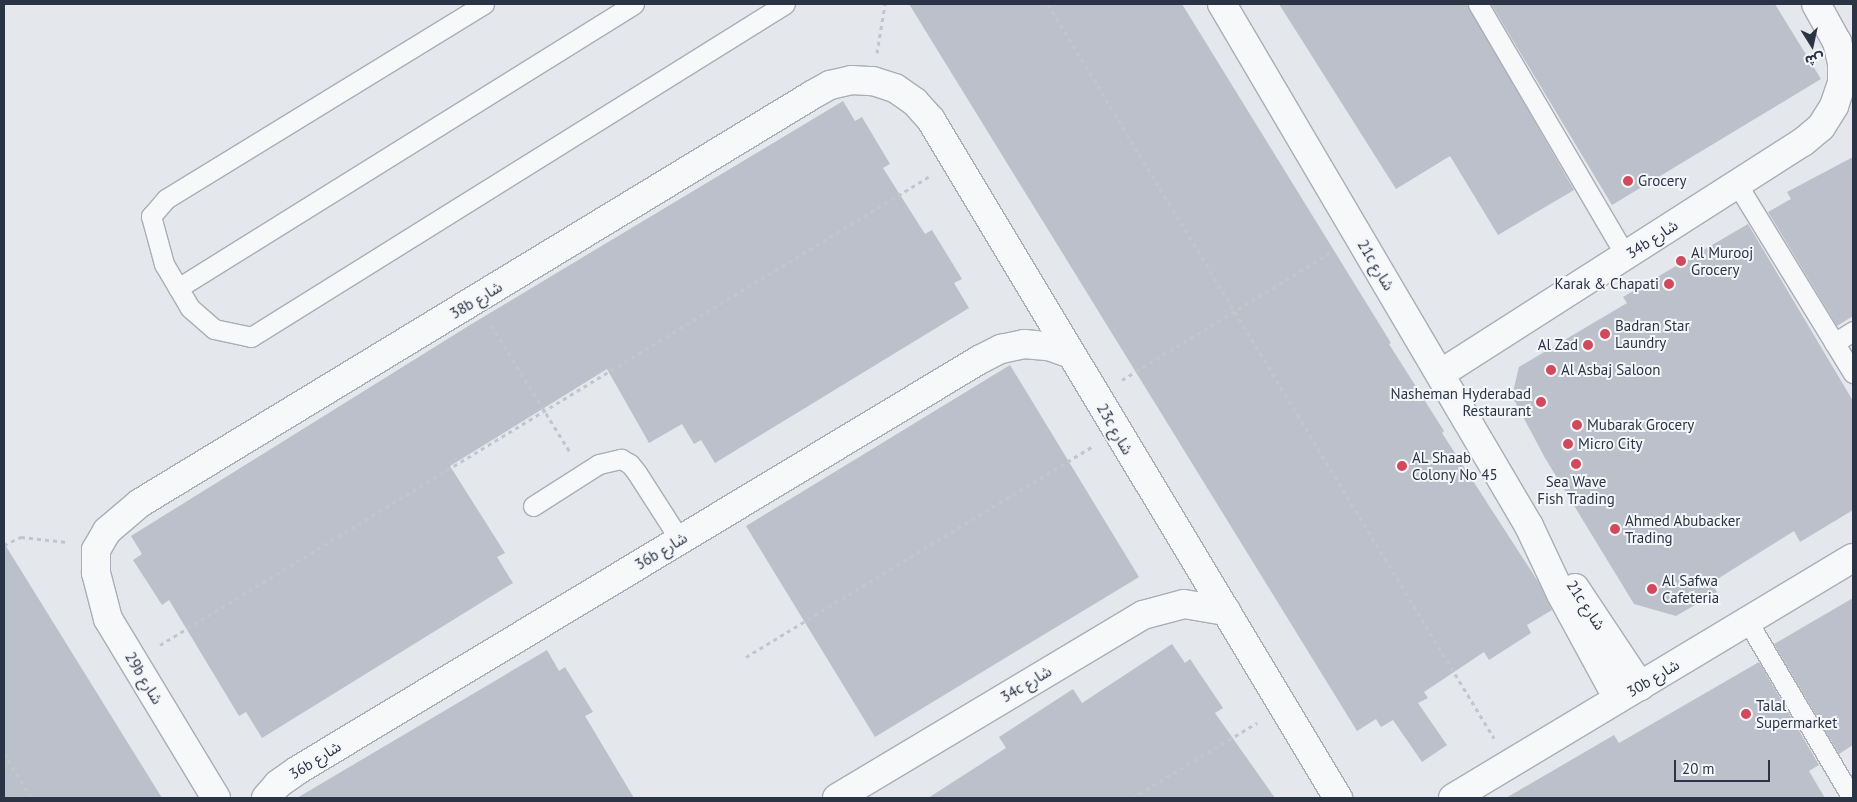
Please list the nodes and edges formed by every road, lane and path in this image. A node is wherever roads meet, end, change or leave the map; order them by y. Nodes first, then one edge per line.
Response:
1 (484, 4) edge
2 (634, 4) edge
3 (785, 4) edge
4 (885, 4) edge
5 (1048, 4) edge
6 (1222, 4) edge
7 (1478, 4) edge
8 (1816, 4) edge
9 (872, 81) junction
10 (956, 160) junction
11 (1737, 184) junction
12 (1358, 236) junction
13 (1626, 256) junction
14 (178, 288) junction
15 (476, 300) junction
16 (1236, 312) junction
17 (1853, 331) edge
18 (1834, 343) junction
19 (1071, 354) junction
20 (1853, 373) edge
21 (1440, 374) junction
22 (1097, 396) junction
23 (544, 411) junction
24 (1116, 432) junction
25 (583, 474) junction
26 (533, 506) dead end
27 (680, 540) junction
28 (4, 545) edge
29 (96, 550) junction
30 (1853, 558) edge
31 (1226, 611) junction
32 (1748, 622) junction
33 (746, 657) dead end
34 (133, 660) junction
35 (1629, 693) junction
36 (1284, 707) junction
37 (4, 753) edge
38 (1510, 764) junction
39 (31, 798) edge
40 (216, 798) edge
41 (266, 798) edge
42 (837, 798) edge
43 (1132, 798) edge
44 (1338, 798) edge
45 (1453, 798) edge
46 (1852, 798) edge

1 - 14 lane
2 - 14 lane
3 - 14 lane
4 - 9 path
5 - 16 path
6 - 12 street, 21c شارع
7 - 13 lane
8 - 11 street, 34b شارع
9 - 10 street, 23c شارع
9 - 15 street, 38b شارع
10 - 19 street, 23c شارع
10 - 23 path
11 - 13 street, 34b شارع
11 - 18 lane
12 - 16 path
12 - 21 street, 21c شارع
13 - 21 street, 34b شارع
15 - 23 path
15 - 29 street, 38b شارع
16 - 22 path
16 - 38 path
17 - 18 lane
18 - 20 lane
19 - 22 street, 23c شارع
19 - 27 street, 36b شارع
21 - 35 street, 21c شارع
22 - 24 street, 23c شارع
23 - 25 path
23 - 34 path
24 - 31 street, 23c شارع
24 - 33 path
25 - 26 lane
25 - 27 lane
27 - 41 street, 36b شارع
28 - 29 path
29 - 34 street, 29b شارع
30 - 32 street, 30b شارع
31 - 36 street, 23c شارع
31 - 42 street, 34c شارع
32 - 35 street, 30b شارع
32 - 46 lane
34 - 40 street, 29b شارع
35 - 38 street, 30b شارع
36 - 43 path
36 - 44 street, 23c شارع
37 - 39 path
38 - 45 street, 30b شارع

